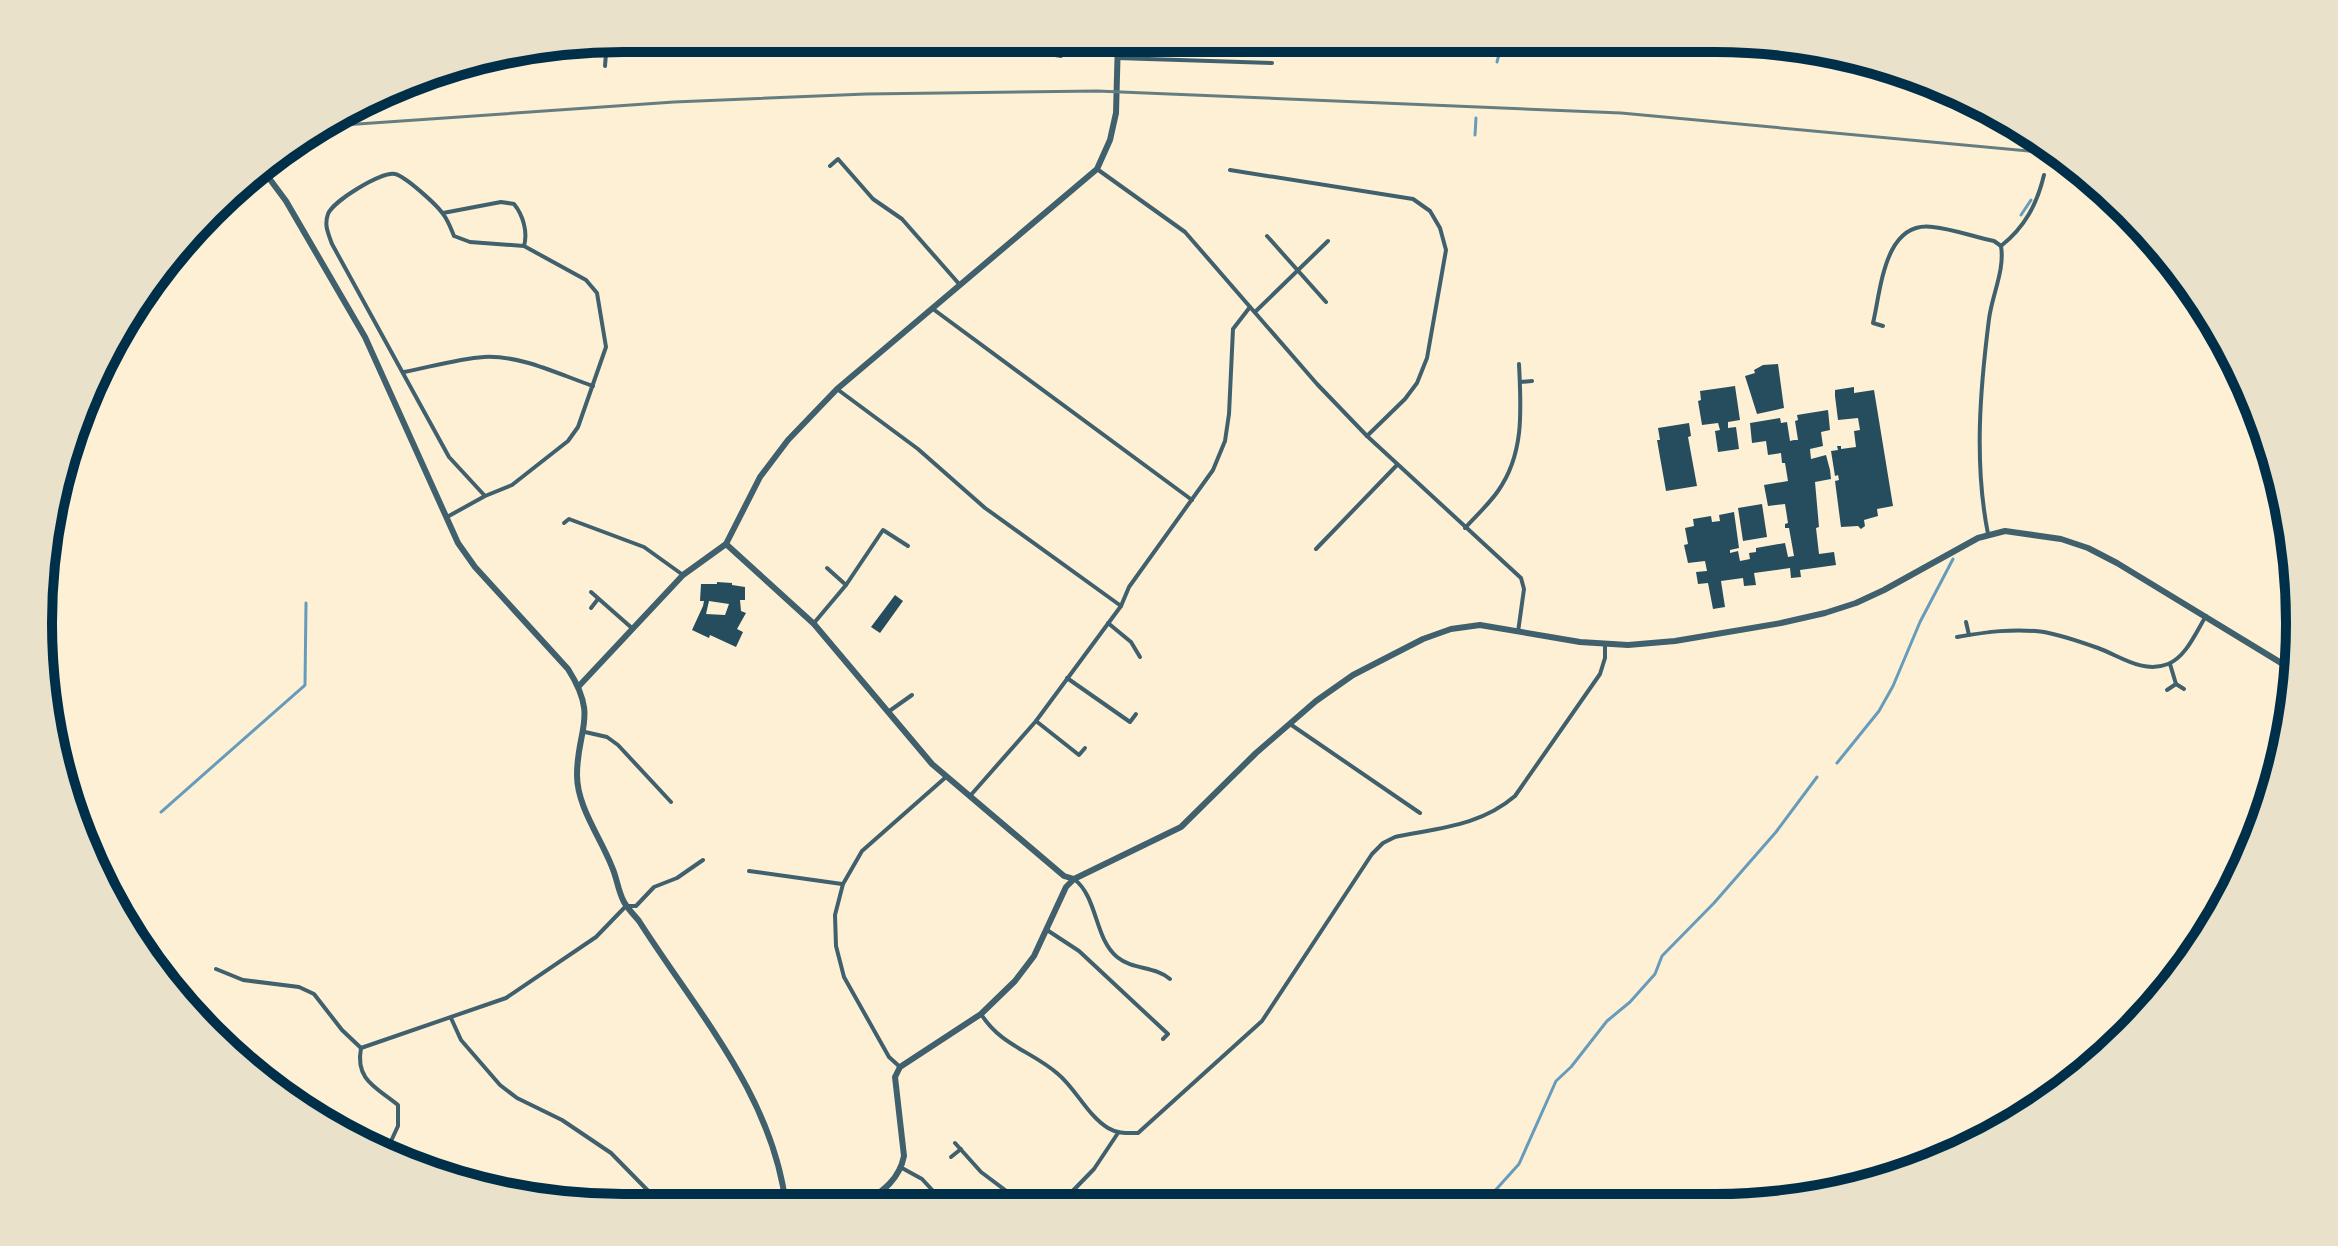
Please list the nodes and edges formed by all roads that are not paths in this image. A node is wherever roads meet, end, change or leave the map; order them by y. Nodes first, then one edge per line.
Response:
1 (606, 52) edge
2 (1038, 52) edge
3 (1117, 52) edge
4 (1061, 56) dead end
5 (1117, 58) junction
6 (1272, 63) dead end
7 (605, 66) dead end
8 (830, 166) dead end
9 (1097, 169) junction
10 (1230, 170) dead end
11 (2044, 175) dead end
12 (268, 176) edge
13 (443, 213) junction
14 (1267, 236) dead end
15 (1328, 241) dead end
16 (524, 246) junction
17 (2001, 246) junction
18 (1299, 270) junction
19 (960, 285) junction
20 (1326, 302) dead end
21 (1250, 307) junction
22 (933, 309) junction
23 (1255, 313) junction
24 (1883, 326) dead end
25 (1519, 364) dead end
26 (404, 372) junction
27 (1532, 381) dead end
28 (1520, 382) junction
29 (593, 386) junction
30 (837, 389) junction
31 (1367, 436) junction
32 (1397, 465) junction
33 (485, 496) junction
34 (1192, 500) junction
35 (571, 510) dead end
36 (445, 519) junction
37 (1465, 528) junction
38 (1988, 534) junction
39 (726, 544) junction
40 (908, 546) dead end
41 (1316, 549) dead end
42 (827, 568) dead end
43 (683, 575) junction
44 (846, 585) junction
45 (591, 592) dead end
46 (598, 599) junction
47 (1121, 606) junction
48 (591, 608) dead end
49 (2206, 616) junction
50 (1966, 622) dead end
51 (1108, 623) junction
52 (814, 624) junction
53 (633, 629) junction
54 (1518, 632) junction
55 (1969, 635) junction
56 (1957, 637) dead end
57 (1605, 645) junction
58 (1140, 657) dead end
59 (2170, 664) junction
60 (2284, 665) edge
61 (1067, 678) junction
62 (2176, 684) junction
63 (579, 686) junction
64 (2184, 689) dead end
65 (2167, 690) dead end
66 (912, 695) dead end
67 (886, 712) junction
68 (1136, 714) dead end
69 (1036, 721) junction
70 (1130, 722) junction
71 (1289, 724) junction
72 (1125, 728) dead end
73 (585, 732) junction
74 (1085, 748) dead end
75 (1079, 755) junction
76 (1072, 763) dead end
77 (946, 777) junction
78 (970, 796) junction
79 (671, 802) dead end
80 (1420, 813) dead end
81 (703, 860) dead end
82 (749, 871) dead end
83 (1074, 879) junction
84 (843, 884) junction
85 (626, 906) junction
86 (1047, 930) junction
87 (1164, 965) dead end
88 (216, 969) dead end
89 (1161, 972) junction
90 (1170, 979) dead end
91 (981, 1014) junction
92 (451, 1018) junction
93 (1163, 1039) dead end
94 (361, 1048) junction
95 (900, 1067) junction
96 (1118, 1133) junction
97 (955, 1143) dead end
98 (390, 1144) edge
99 (961, 1149) junction
100 (951, 1157) dead end
101 (902, 1168) junction
102 (651, 1194) edge
103 (784, 1194) edge
104 (876, 1194) edge
105 (936, 1194) edge
106 (1010, 1194) edge
107 (1070, 1194) edge

1 - 7 street
2 - 4 street
3 - 5 street
5 - 6 street
5 - 9 street
8 - 19 street
9 - 19 street
9 - 21 street
10 - 31 street
11 - 17 street
12 - 36 street
13 - 16 street
13 - 16 street
13 - 26 street
14 - 18 street
15 - 18 street
16 - 29 street
17 - 24 street
17 - 38 street
18 - 20 street
18 - 23 street
19 - 22 street
21 - 23 street
21 - 34 street
22 - 30 street
22 - 34 street
23 - 31 street
25 - 28 street
26 - 29 street
26 - 33 street
27 - 28 street
28 - 37 street
29 - 33 street
30 - 39 street
30 - 47 street
31 - 32 street
32 - 37 street
32 - 41 street
33 - 36 street
34 - 47 street
35 - 43 street
36 - 63 street
37 - 54 street
38 - 49 street
38 - 57 street
39 - 43 street
39 - 52 street
40 - 44 street
42 - 44 street
43 - 53 street
44 - 52 street
45 - 46 street
46 - 48 street
46 - 53 street
47 - 51 street
49 - 59 street
49 - 60 street
50 - 55 street
51 - 58 street
51 - 61 street
52 - 67 street
53 - 63 street
54 - 57 street
54 - 71 street
55 - 56 street
55 - 59 street
57 - 96 street
59 - 62 street
61 - 69 street
61 - 70 street
62 - 64 street
62 - 65 street
63 - 73 street
66 - 67 street
67 - 77 street
68 - 70 street
69 - 75 street
69 - 78 street
70 - 72 street
71 - 80 street
71 - 83 street
73 - 79 street
73 - 85 street
74 - 75 street
75 - 76 street
77 - 78 street
77 - 84 street
78 - 83 street
81 - 85 street
82 - 84 street
83 - 86 street
83 - 89 street
84 - 95 street
85 - 92 street
85 - 103 street
86 - 91 street
86 - 93 street
87 - 89 street
88 - 94 street
89 - 90 street
91 - 95 street
91 - 96 street
92 - 94 street
92 - 102 street
94 - 98 street
95 - 101 street
96 - 107 street
97 - 99 street
99 - 100 street
99 - 106 street
101 - 104 street
101 - 105 street

